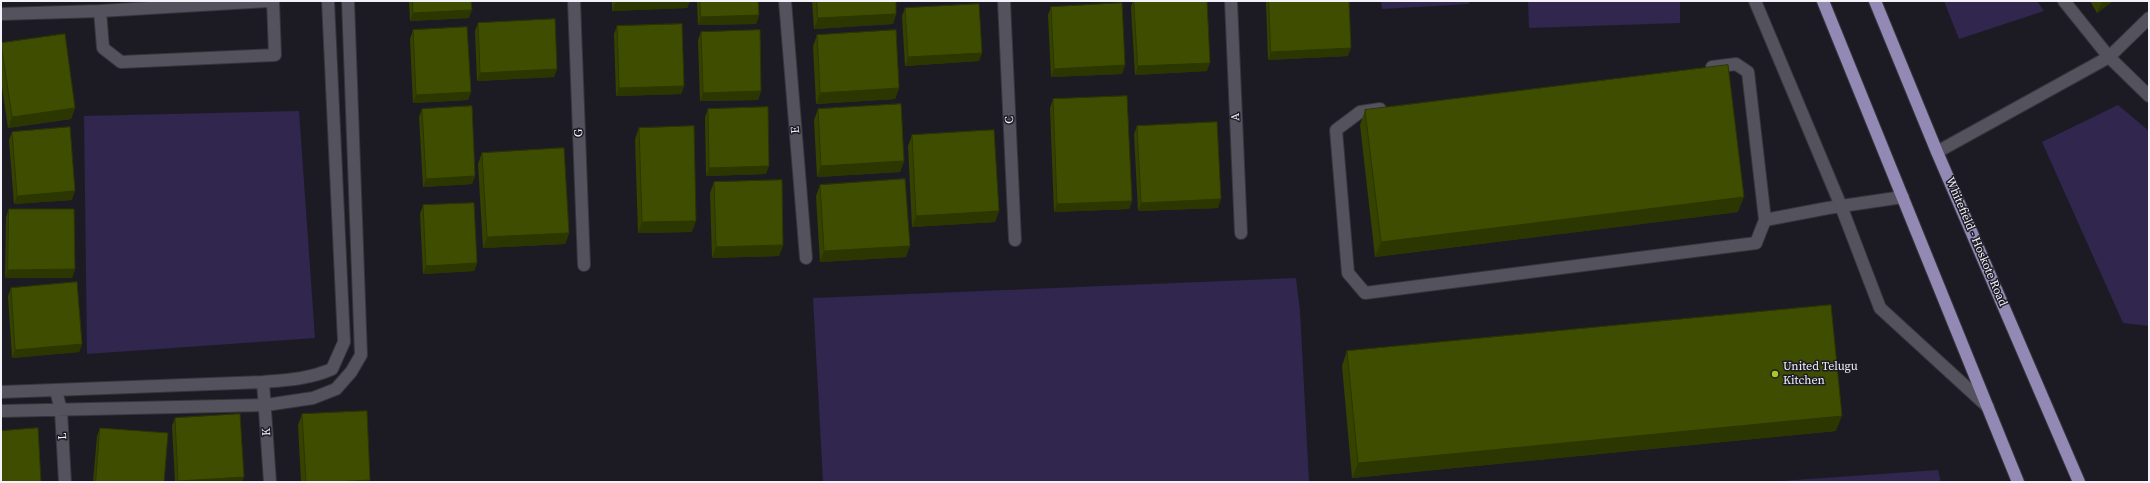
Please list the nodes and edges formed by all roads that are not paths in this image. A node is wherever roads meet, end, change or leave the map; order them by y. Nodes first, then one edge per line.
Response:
1 (268, 1) edge
2 (273, 1) edge
3 (328, 1) edge
4 (348, 1) edge
5 (574, 1) edge
6 (785, 1) edge
7 (1004, 1) edge
8 (1231, 1) edge
9 (1755, 1) edge
10 (1823, 1) edge
11 (1875, 1) edge
12 (2064, 1) edge
13 (100, 11) junction
14 (1, 14) edge
15 (2149, 18) edge
16 (2109, 58) junction
17 (1697, 69) edge
18 (2149, 96) edge
19 (1392, 108) edge
20 (1937, 152) junction
21 (1903, 197) junction
22 (1841, 206) junction
23 (1765, 220) junction
24 (1241, 233) dead end
25 (1015, 240) dead end
26 (806, 258) dead end
27 (584, 265) dead end
28 (263, 382) junction
29 (56, 390) junction
30 (1, 392) edge
31 (266, 405) junction
32 (1988, 407) junction
33 (61, 411) junction
34 (1, 412) edge
35 (65, 482) edge
36 (270, 482) edge
37 (2018, 482) edge
38 (2078, 482) edge

1 - 13 street
2 - 13 street
3 - 28 street
4 - 31 street
5 - 27 street, G
6 - 26 street, E
7 - 25 street, C
8 - 24 street, A
9 - 22 street
10 - 21 main road
11 - 20 main road, Whitefield - Hoskote Road
12 - 16 street
13 - 14 street
15 - 16 street
16 - 18 street
16 - 20 street
17 - 23 street
19 - 23 street
20 - 38 main road, Whitefield - Hoskote Road
21 - 22 street
21 - 32 main road
22 - 23 street
22 - 32 street
28 - 29 street
28 - 31 street, K
29 - 30 street
29 - 33 street, L
31 - 33 street
31 - 36 street, K
32 - 37 main road
33 - 34 street
33 - 35 street, L

